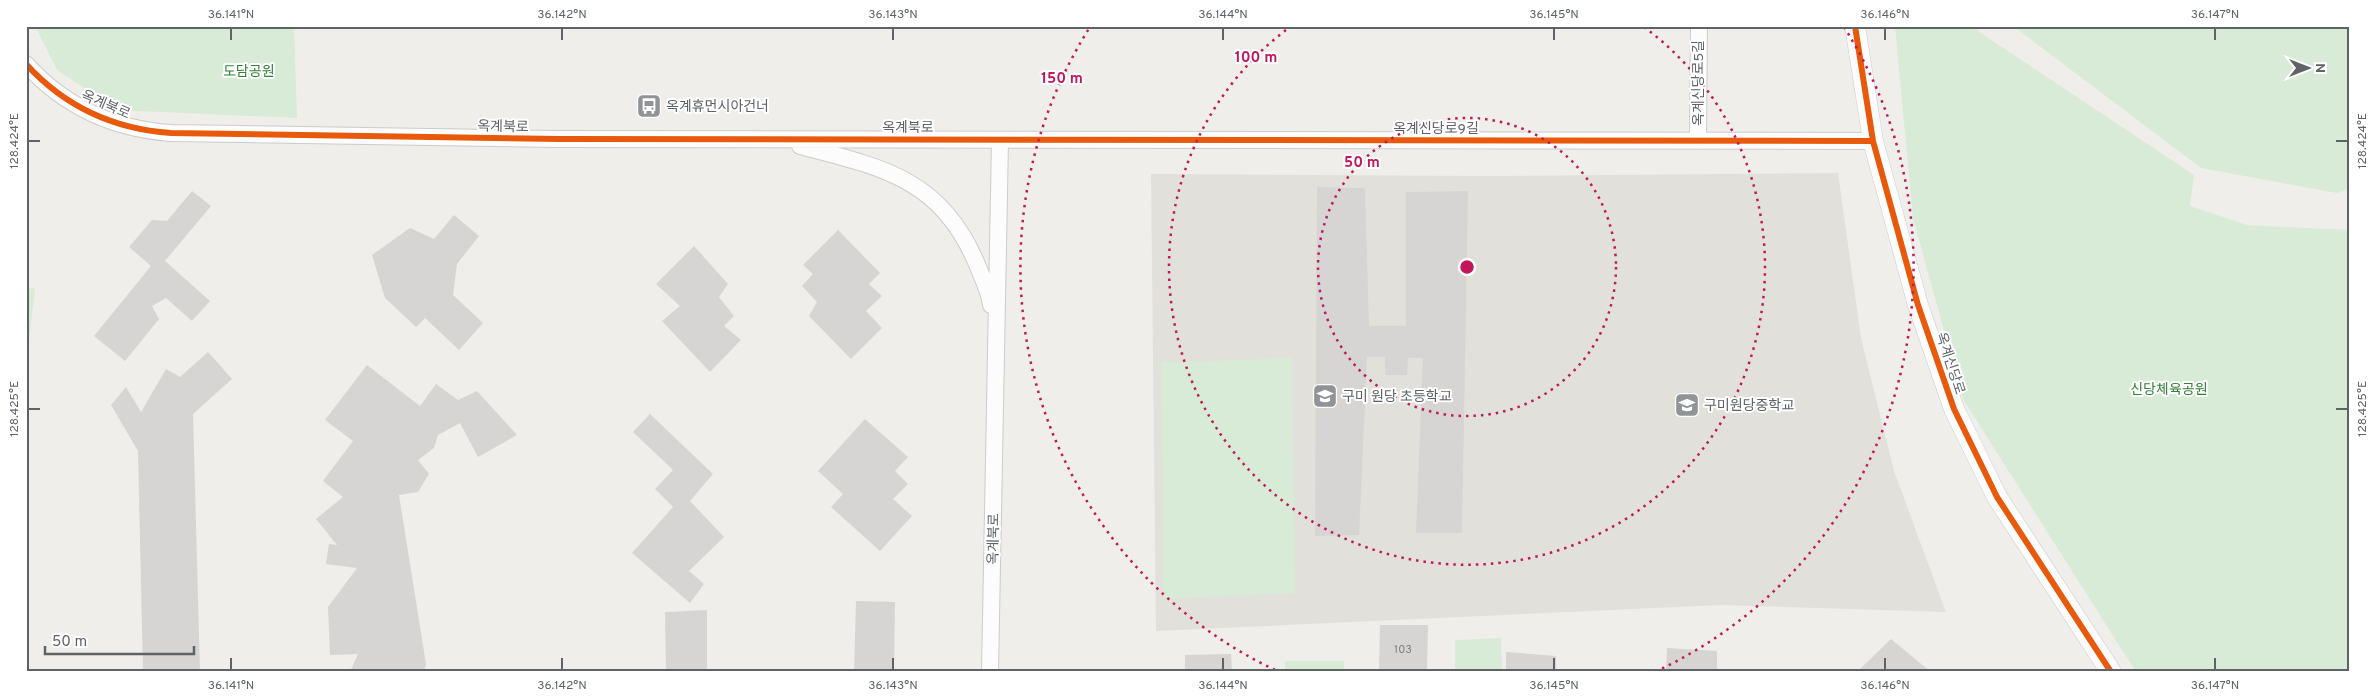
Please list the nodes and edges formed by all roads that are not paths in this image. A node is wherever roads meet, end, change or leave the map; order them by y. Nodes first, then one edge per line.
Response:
1 (1699, 26) edge
2 (1855, 26) edge
3 (26, 64) edge
4 (777, 140) junction
5 (1000, 140) junction
6 (1698, 141) junction
7 (1872, 141) junction
8 (996, 342) junction
9 (990, 672) edge
10 (2111, 672) edge

1 - 6 street, 옥계신당로5길
2 - 7 street, 옥계신당로
3 - 4 street, 옥계북로
4 - 5 street, 옥계북로
4 - 8 street
5 - 6 street, 옥계신당로9길
5 - 8 street, 옥계북로
6 - 7 street, 옥계신당로9길
7 - 10 street, 옥계신당로
8 - 9 street, 옥계북로

